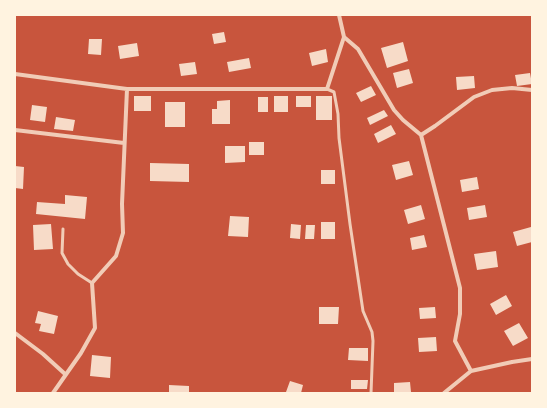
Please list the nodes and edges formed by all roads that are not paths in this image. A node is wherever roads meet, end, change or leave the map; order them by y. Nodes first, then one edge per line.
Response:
1 (339, 15) edge
2 (344, 36) junction
3 (15, 74) edge
4 (127, 89) junction
5 (327, 89) junction
6 (532, 90) edge
7 (15, 130) edge
8 (420, 135) junction
9 (124, 143) junction
10 (63, 229) dead end
11 (92, 283) junction
12 (15, 333) edge
13 (532, 359) edge
14 (471, 372) junction
15 (65, 374) junction
16 (52, 393) edge
17 (371, 393) edge
18 (444, 393) edge

1 - 2 street
2 - 5 street
2 - 8 street
3 - 4 street
4 - 5 street
4 - 9 street
5 - 17 lane
6 - 8 street
7 - 9 street
8 - 14 street
9 - 11 street
10 - 11 lane
11 - 15 street
12 - 15 street
13 - 14 street
14 - 18 street
15 - 16 street

